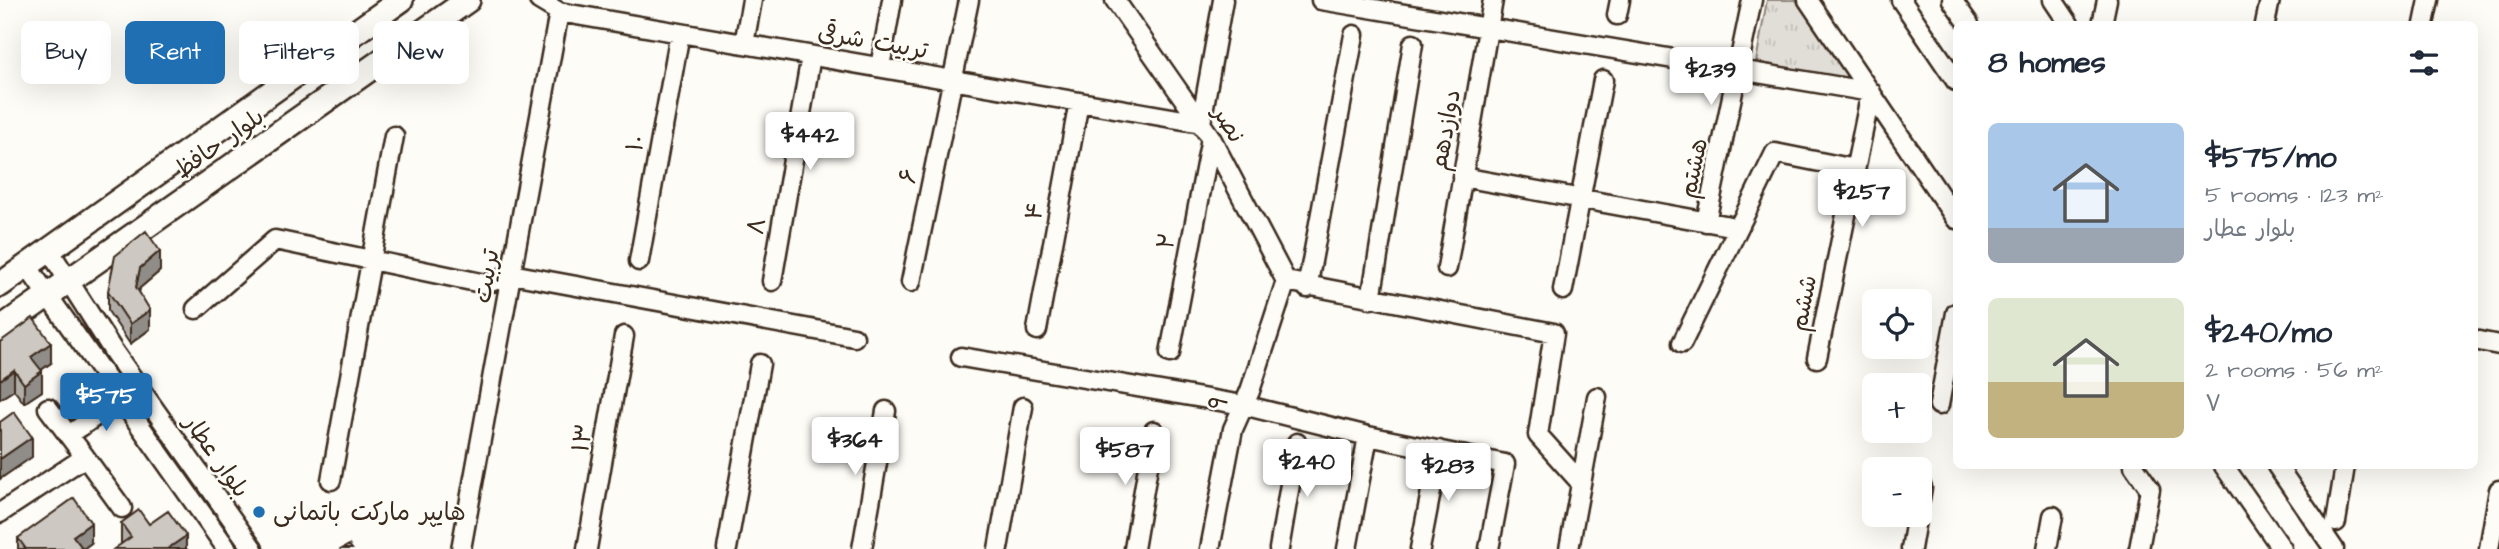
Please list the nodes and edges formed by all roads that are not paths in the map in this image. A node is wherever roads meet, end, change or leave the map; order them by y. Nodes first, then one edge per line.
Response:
1 (401, 0) edge
2 (468, 0) edge
3 (539, 0) edge
4 (752, 0) edge
5 (892, 0) edge
6 (969, 0) edge
7 (1115, 0) edge
8 (1223, 0) edge
9 (1321, 0) edge
10 (1493, 0) edge
11 (1752, 0) edge
12 (1808, 0) edge
13 (1901, 0) edge
14 (1952, 0) edge
15 (2053, 0) edge
16 (2107, 0) edge
17 (2270, 0) edge
18 (2429, 0) edge
19 (559, 12) junction
20 (1967, 21) edge
21 (2067, 21) edge
22 (2103, 21) edge
23 (2266, 21) edge
24 (2425, 21) edge
25 (1488, 28) junction
26 (680, 33) junction
27 (1354, 35) dead end
28 (744, 44) junction
29 (1413, 44) dead end
30 (811, 55) junction
31 (880, 67) junction
32 (1739, 68) junction
33 (1953, 77) edge
34 (954, 80) junction
35 (1603, 80) dead end
36 (1871, 92) junction
37 (1079, 102) junction
38 (1206, 130) junction
39 (394, 136) dead end
40 (1855, 169) junction
41 (1462, 177) junction
42 (1581, 198) junction
43 (1953, 215) edge
44 (1706, 222) junction
45 (1736, 227) junction
46 (49, 250) junction
47 (371, 261) junction
48 (639, 261) dead end
49 (27, 266) junction
50 (1447, 268) dead end
51 (511, 274) junction
52 (69, 281) junction
53 (772, 281) dead end
54 (1286, 281) junction
55 (911, 282) dead end
56 (0, 285) edge
57 (1307, 288) junction
58 (1563, 290) dead end
59 (48, 296) junction
60 (1371, 299) junction
61 (195, 309) dead end
62 (93, 320) junction
63 (0, 329) edge
64 (1953, 329) edge
65 (72, 330) junction
66 (1037, 330) dead end
67 (625, 336) dead end
68 (854, 337) dead end
69 (2478, 341) edge
70 (1682, 343) dead end
71 (2499, 345) edge
72 (1170, 353) dead end
73 (961, 357) dead end
74 (1817, 358) dead end
75 (760, 364) dead end
76 (1597, 397) dead end
77 (120, 398) junction
78 (1243, 405) junction
79 (1939, 405) dead end
80 (1023, 407) dead end
81 (48, 408) dead end
82 (886, 411) dead end
83 (1154, 431) dead end
84 (69, 435) junction
85 (1368, 436) junction
86 (1297, 443) dead end
87 (1438, 450) junction
88 (85, 457) junction
89 (2136, 469) edge
90 (2226, 469) edge
91 (2279, 469) edge
92 (2345, 469) edge
93 (331, 480) dead end
94 (1581, 482) junction
95 (2499, 490) edge
96 (122, 508) dead end
97 (0, 513) edge
98 (2053, 516) dead end
99 (2336, 522) dead end
100 (1915, 527) edge
101 (227, 549) edge
102 (253, 549) edge
103 (461, 549) edge
104 (587, 549) edge
105 (727, 549) edge
106 (862, 549) edge
107 (998, 549) edge
108 (1134, 549) edge
109 (1210, 549) edge
110 (1279, 549) edge
111 (1347, 549) edge
112 (1420, 549) edge
113 (1489, 549) edge
114 (1569, 549) edge
115 (1911, 549) edge
116 (2047, 549) edge
117 (2139, 549) edge
118 (2282, 549) edge
119 (2334, 549) edge
120 (2489, 549) edge

1 - 46 main road, بلوار حافظ
2 - 52 main road, بلوار حافظ
3 - 19 street, تربیت شرقی
4 - 28 street
5 - 31 street
6 - 34 street, ۶
7 - 38 street, نصر
8 - 38 street, ۲
9 - 25 street
10 - 25 street, دوازدهم
11 - 32 street, هشتم
12 - 36 street
13 - 33 street
14 - 20 street
15 - 21 street
16 - 22 street
17 - 23 street
18 - 24 street
19 - 26 street, تربیت شرقی
19 - 51 street, تربیت
25 - 32 street
25 - 41 street, دوازدهم
26 - 28 street, تربیت شرقی
26 - 48 street, ۱۰
27 - 57 street
28 - 30 street, تربیت شرقی
29 - 60 street
30 - 31 street, تربیت شرقی
30 - 53 street, ۸
31 - 34 street, تربیت شرقی
32 - 36 street
32 - 44 street, هشتم
34 - 37 street, تربیت شرقی
34 - 55 street, ۶
35 - 42 street
36 - 40 street, ششم
36 - 43 street
37 - 38 street, تربیت شرقی
37 - 66 street, ۴
38 - 54 street, نصر
38 - 72 street, ۲
39 - 47 street
40 - 45 street
40 - 74 street, ششم
41 - 42 street
41 - 50 street, دوازدهم
42 - 44 street
42 - 58 street
44 - 45 street
45 - 70 street
46 - 49 main road, بلوار حافظ
46 - 52 street, بلوار عطار
47 - 51 street
47 - 61 street
47 - 93 street
49 - 56 main road, بلوار حافظ
49 - 59 street, بلوار عطار
51 - 68 street
51 - 103 street, تربیت
52 - 59 main road, بلوار حافظ
52 - 62 street, بلوار عطار
54 - 57 street
54 - 78 street, ۹
57 - 60 street
59 - 63 main road, بلوار حافظ
59 - 65 street, بلوار عطار
60 - 94 street
62 - 65 street
62 - 102 street, بلوار عطار
64 - 79 street
65 - 77 street, بلوار عطار
67 - 104 street, ۱۳
69 - 71 street
73 - 78 street
75 - 105 street
76 - 94 street
77 - 84 street
77 - 101 street, بلوار عطار
78 - 85 street
78 - 109 street, ۹
80 - 107 street
81 - 84 street
82 - 106 street
83 - 108 street
84 - 88 street
85 - 87 street
85 - 111 street
86 - 110 street
87 - 112 street
87 - 113 street
88 - 96 street
88 - 97 street
89 - 117 street
90 - 118 street
91 - 119 street
92 - 99 street
94 - 114 street
95 - 120 street
98 - 116 street
100 - 115 street

